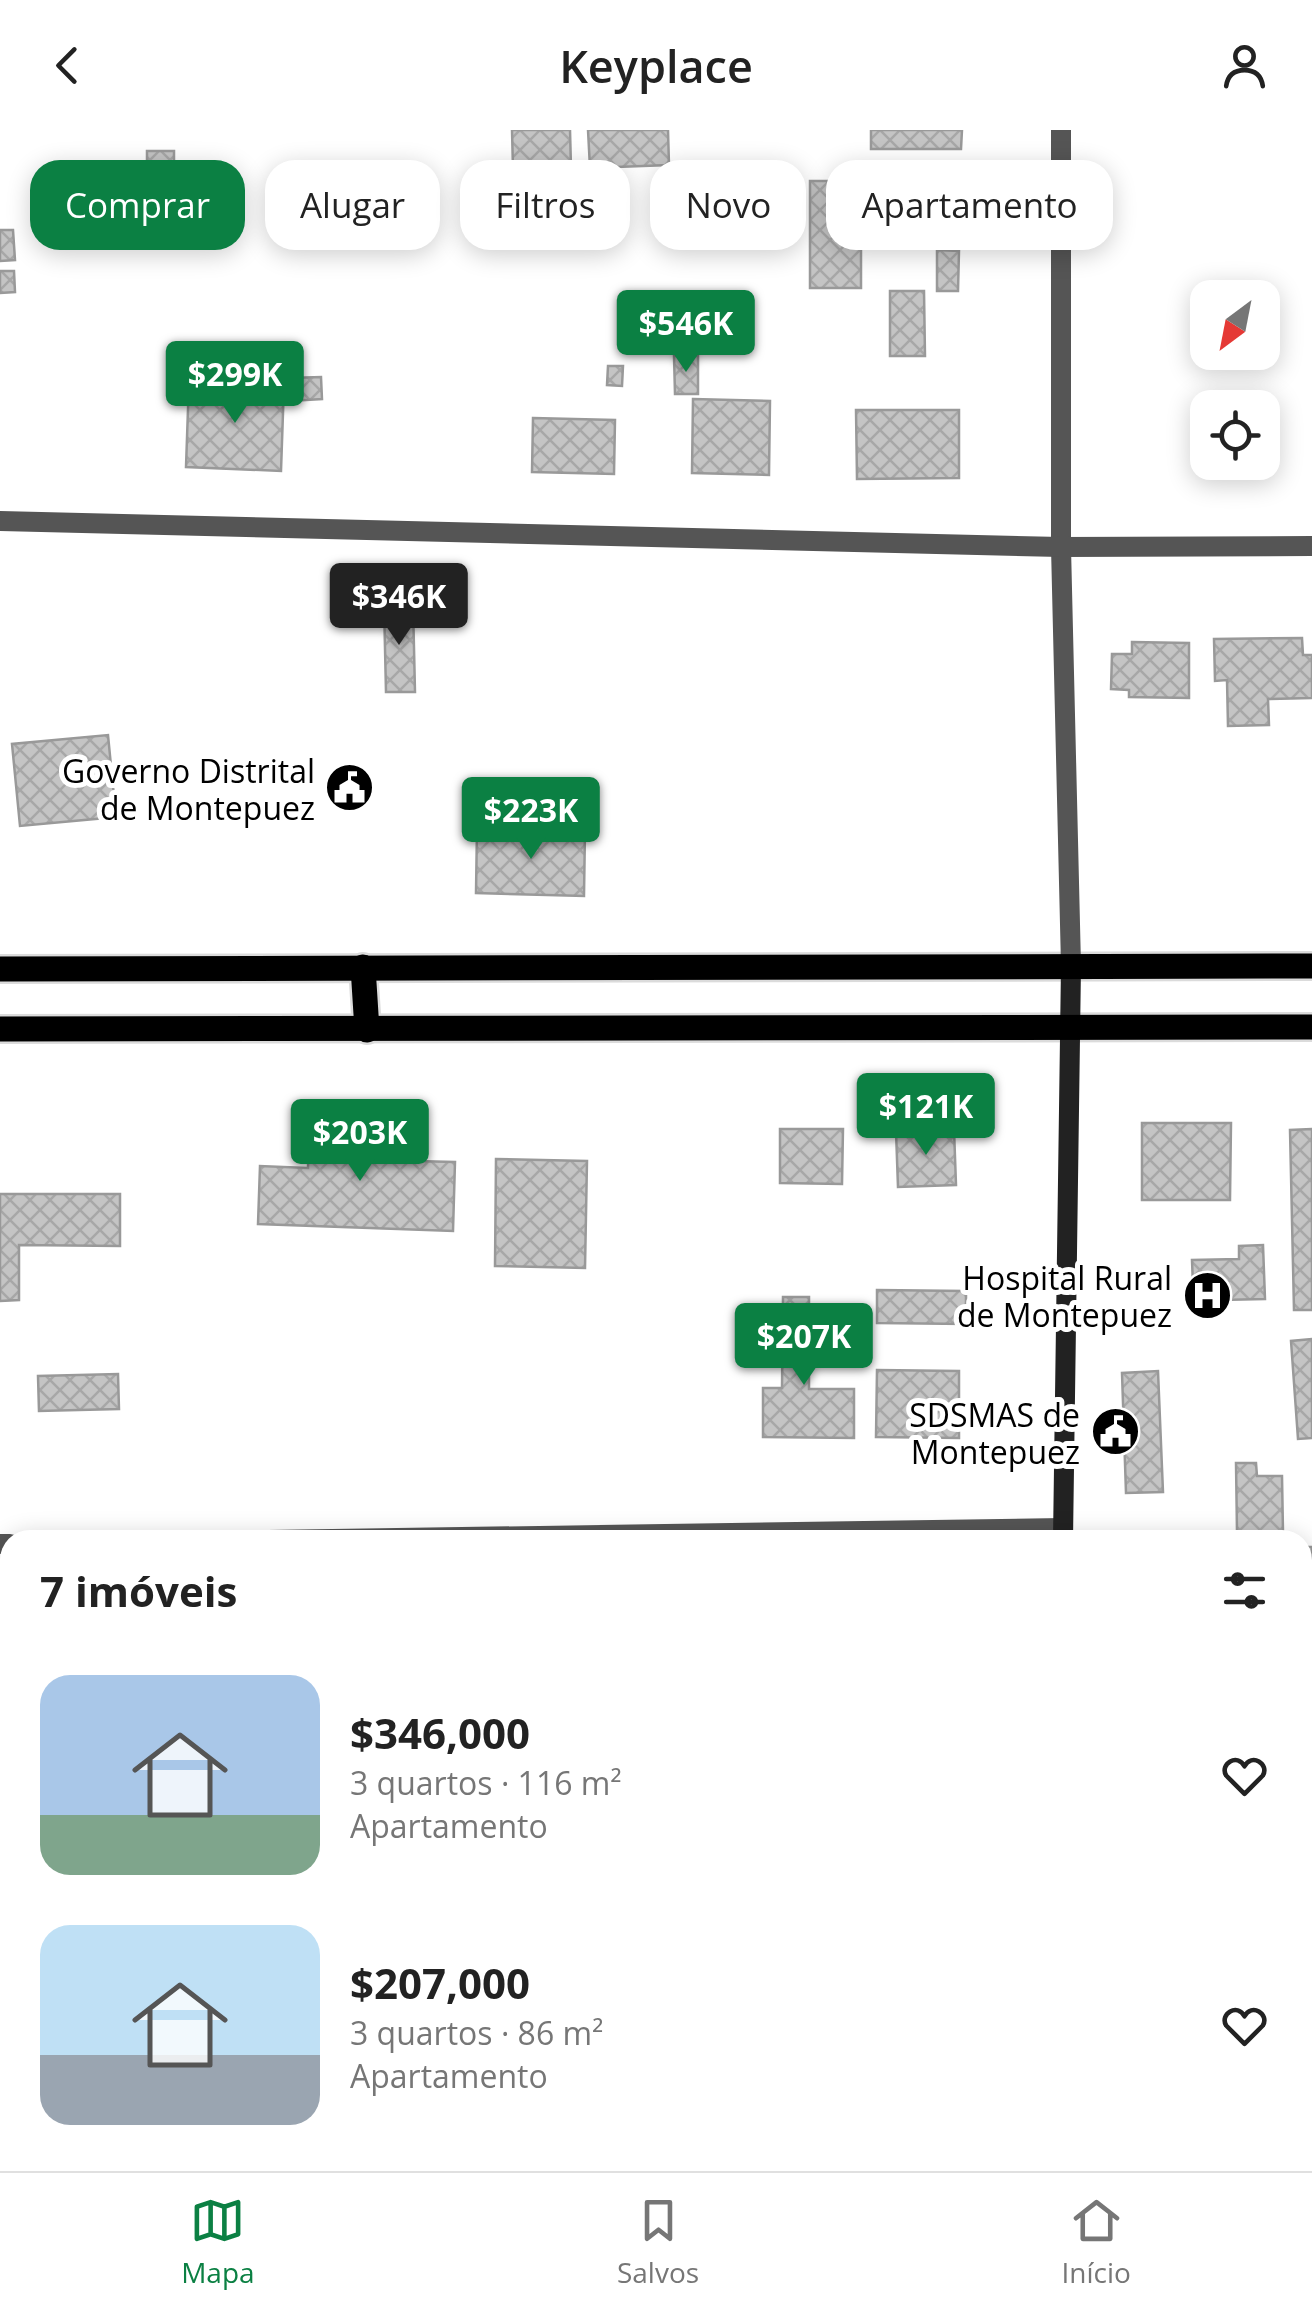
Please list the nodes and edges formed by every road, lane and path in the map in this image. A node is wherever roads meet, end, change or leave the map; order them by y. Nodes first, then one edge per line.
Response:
1 (1061, 130) edge
2 (0, 521) edge
3 (1061, 546) junction
4 (1312, 546) edge
5 (1071, 966) junction
6 (1312, 966) edge
7 (363, 967) junction
8 (0, 968) edge
9 (1312, 1027) edge
10 (1072, 1028) junction
11 (0, 1029) edge
12 (368, 1030) junction
13 (1063, 1530) edge

1 - 3 street
2 - 3 street
3 - 4 street
3 - 5 street
5 - 6 main road
5 - 7 main road
5 - 10 main road
7 - 8 main road
7 - 12 main road
9 - 10 main road
10 - 12 main road
10 - 13 main road
11 - 12 main road

